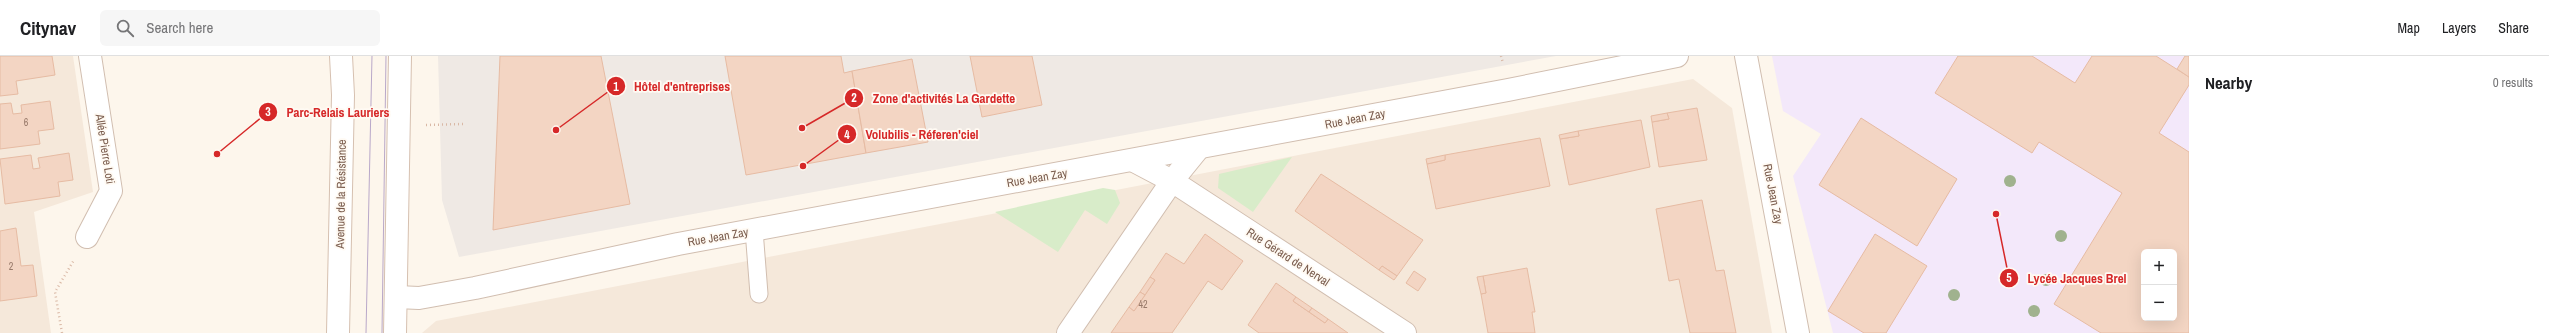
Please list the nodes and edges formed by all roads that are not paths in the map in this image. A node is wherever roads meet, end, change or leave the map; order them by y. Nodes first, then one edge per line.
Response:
1 (90, 56) edge
2 (341, 56) edge
3 (400, 56) edge
4 (1677, 56) edge
5 (1746, 56) edge
6 (1198, 149) junction
7 (1134, 161) junction
8 (1172, 181) junction
9 (754, 230) junction
10 (87, 237) road end
11 (759, 294) dead end
12 (397, 297) junction
13 (338, 333) edge
14 (395, 333) edge
15 (1068, 333) edge
16 (1405, 333) edge
17 (1798, 333) edge

1 - 10 street, Allée Pierre Loti
2 - 13 street, Avenue de la Résistance
3 - 12 street
4 - 6 street, Rue Jean Zay
5 - 17 street, Rue Jean Zay
6 - 7 street, Rue Jean Zay
6 - 8 street
7 - 8 street, Rue Gérard de Nerval
7 - 9 street, Rue Jean Zay
8 - 15 street
8 - 16 street, Rue Gérard de Nerval
9 - 11 lane
9 - 12 street, Rue Jean Zay
12 - 14 street

